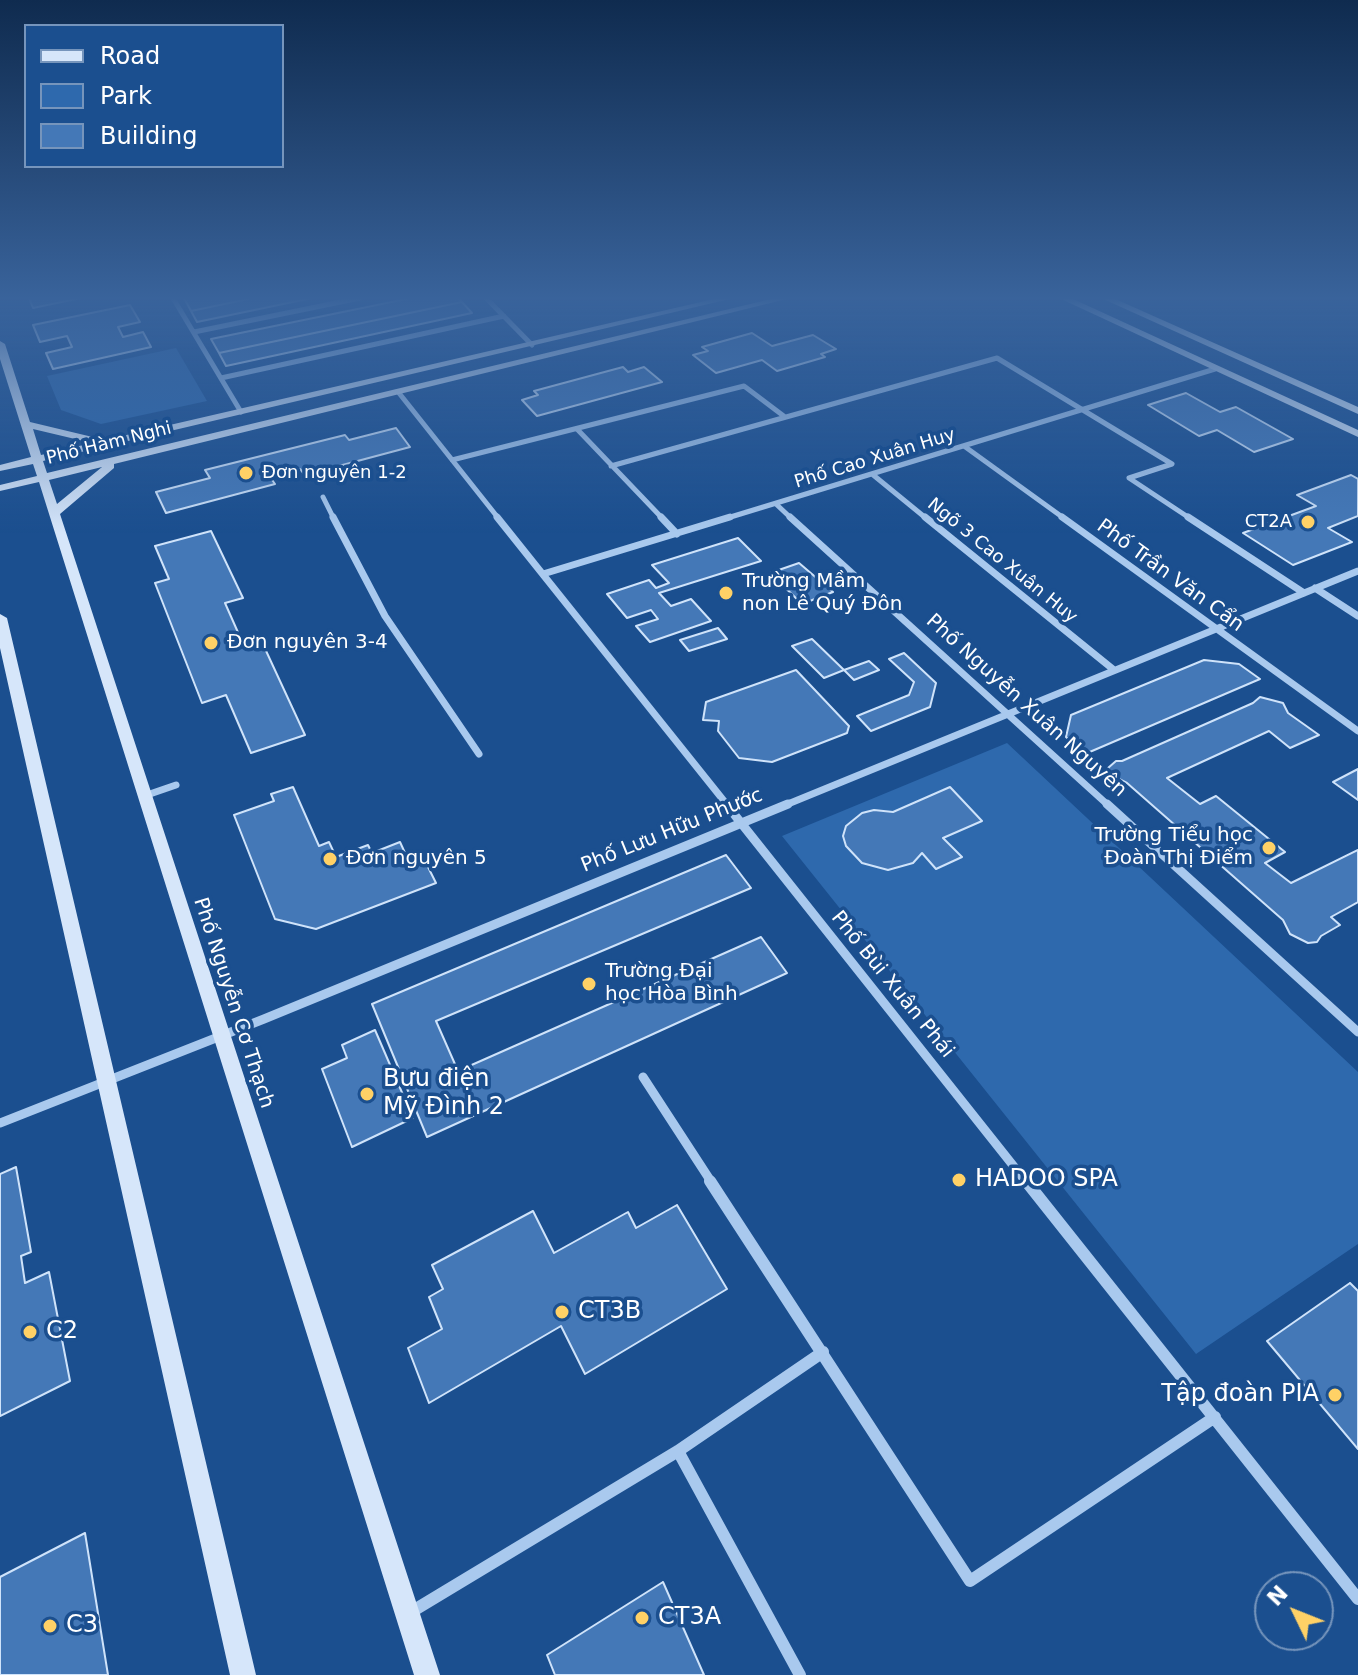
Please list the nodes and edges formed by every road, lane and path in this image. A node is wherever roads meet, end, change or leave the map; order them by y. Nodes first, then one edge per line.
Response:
1 (10, 376) edge
2 (229, 376) edge
3 (397, 376) edge
4 (467, 376) edge
5 (932, 376) edge
6 (1028, 376) edge
7 (1192, 376) edge
8 (1231, 376) edge
9 (1280, 376) edge
10 (221, 378) joint
11 (399, 393) junction
12 (1085, 410) junction
13 (1358, 411) edge
14 (241, 412) junction
15 (785, 417) junction
16 (26, 424) junction
17 (577, 429) junction
18 (1358, 434) edge
19 (107, 444) junction
20 (964, 446) junction
21 (38, 460) junction
22 (452, 460) junction
23 (116, 461) junction
24 (611, 466) junction
25 (0, 468) edge
26 (872, 474) junction
27 (43, 478) junction
28 (0, 488) edge
29 (323, 497) dead end
30 (776, 504) junction
31 (53, 514) junction
32 (677, 534) junction
33 (1358, 571) edge
34 (543, 574) junction
35 (1315, 588) junction
36 (1304, 593) junction
37 (1358, 616) edge
38 (0, 618) edge
39 (1216, 628) junction
40 (5, 663) edge
41 (1114, 670) junction
42 (1008, 713) junction
43 (1358, 731) edge
44 (479, 754) dead end
45 (176, 785) dead end
46 (144, 796) junction
47 (740, 822) junction
48 (1358, 1032) edge
49 (221, 1035) junction
50 (643, 1077) dead end
51 (106, 1081) junction
52 (0, 1123) edge
53 (823, 1352) junction
54 (1215, 1417) junction
55 (678, 1451) junction
56 (1358, 1599) edge
57 (407, 1614) junction
58 (243, 1675) edge
59 (427, 1675) edge
60 (800, 1675) edge

1 - 16 main road, Phố Nguyễn Cơ Thạch
2 - 10 street
3 - 14 main road, Phố Hàm Nghi
4 - 11 main road, Phố Hàm Nghi
5 - 15 street
6 - 12 street
7 - 12 street, Phố Cao Xuân Huy
8 - 18 main road
9 - 13 main road
10 - 14 street
11 - 22 street, Phố Bùi Xuân Phái
11 - 23 main road, Phố Hàm Nghi
12 - 20 street, Phố Cao Xuân Huy
12 - 36 street
14 - 19 main road, Phố Hàm Nghi
15 - 17 street
15 - 24 street
16 - 19 main road
16 - 21 main road, Phố Nguyễn Cơ Thạch
17 - 22 street
17 - 24 street
19 - 21 main road, Phố Hàm Nghi
20 - 26 street, Phố Cao Xuân Huy
20 - 39 street, Phố Trần Văn Cẩn
21 - 25 main road, Phố Hàm Nghi
21 - 27 main road, Phố Nguyễn Cơ Thạch
22 - 34 street, Phố Bùi Xuân Phái
23 - 27 main road, Phố Hàm Nghi
23 - 31 main road
24 - 32 street
26 - 30 street, Phố Cao Xuân Huy
26 - 41 street, Ngõ 3 Cao Xuân Huy
27 - 28 main road, Phố Hàm Nghi
27 - 31 main road, Phố Nguyễn Cơ Thạch
29 - 44 street
30 - 32 street, Phố Cao Xuân Huy
30 - 42 street, Phố Nguyễn Xuân Nguyên
31 - 46 main road, Phố Nguyễn Cơ Thạch
32 - 34 street, Phố Cao Xuân Huy
33 - 35 street, Phố Lưu Hữu Phước
34 - 47 street, Phố Bùi Xuân Phái
35 - 36 street, Phố Lưu Hữu Phước
35 - 37 street
36 - 39 street, Phố Lưu Hữu Phước
38 - 40 main road
39 - 41 street, Phố Lưu Hữu Phước
39 - 43 street, Phố Trần Văn Cẩn
40 - 51 main road
41 - 42 street, Phố Lưu Hữu Phước
42 - 47 street, Phố Lưu Hữu Phước
42 - 48 street, Phố Nguyễn Xuân Nguyên
45 - 46 street
46 - 49 main road, Phố Nguyễn Cơ Thạch
47 - 49 street, Phố Lưu Hữu Phước
47 - 54 street, Phố Bùi Xuân Phái
49 - 51 street, Phố Lưu Hữu Phước
49 - 57 main road, Phố Nguyễn Cơ Thạch
50 - 53 street
51 - 52 street, Phố Lưu Hữu Phước
51 - 58 main road
53 - 54 street
53 - 55 street
54 - 56 street, Phố Bùi Xuân Phái
55 - 57 street
55 - 60 street
57 - 59 main road, Phố Nguyễn Cơ Thạch

